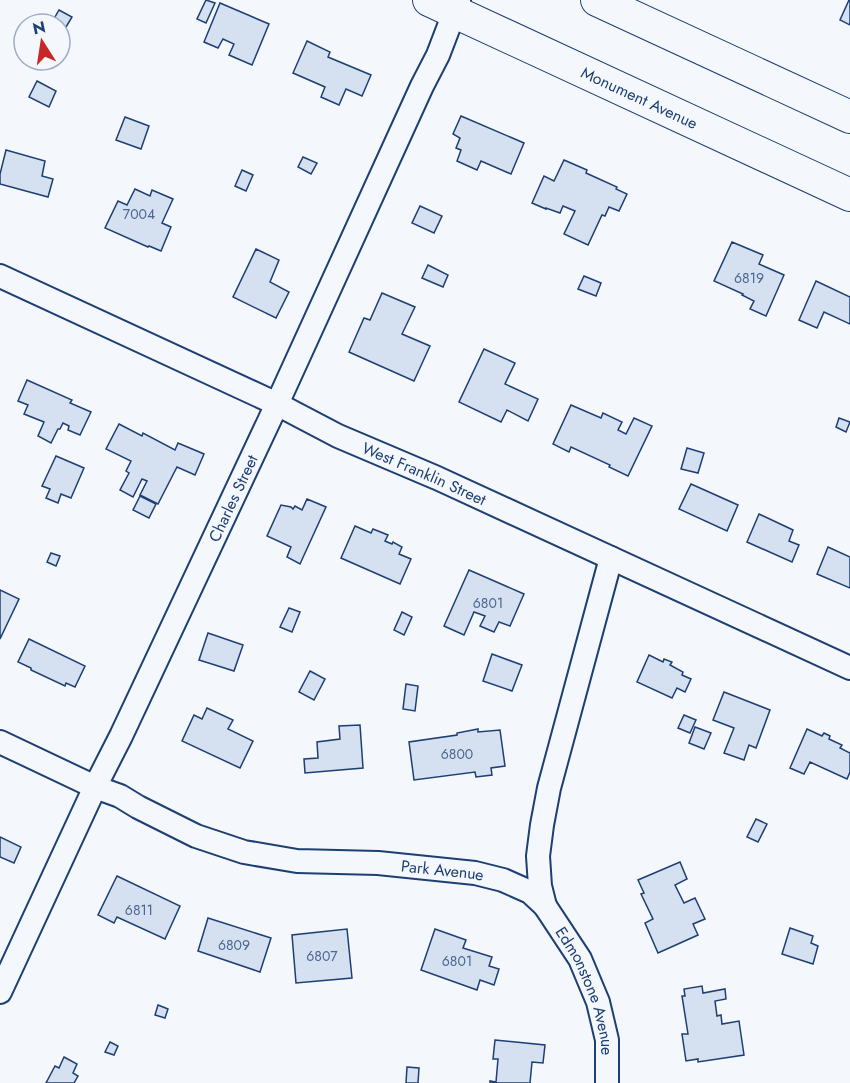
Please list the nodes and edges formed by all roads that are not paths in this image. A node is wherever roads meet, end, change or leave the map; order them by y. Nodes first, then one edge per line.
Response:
1 (597, 0) edge
2 (447, 4) edge
3 (850, 117) edge
4 (850, 195) edge
5 (0, 276) edge
6 (277, 404) junction
7 (611, 558) junction
8 (850, 668) edge
9 (0, 742) edge
10 (95, 787) junction
11 (545, 906) junction
12 (0, 992) edge
13 (607, 1083) edge

1 - 3 street
2 - 4 street, Monument Avenue
2 - 6 street, Charles Street
5 - 6 street, West Franklin Street
6 - 7 street, West Franklin Street
6 - 10 street, Charles Street
7 - 8 street, West Franklin Street
7 - 11 street
9 - 10 street, Park Avenue
10 - 11 street, Park Avenue
10 - 12 street, Charles Street
11 - 13 street, Edmonstone Avenue

